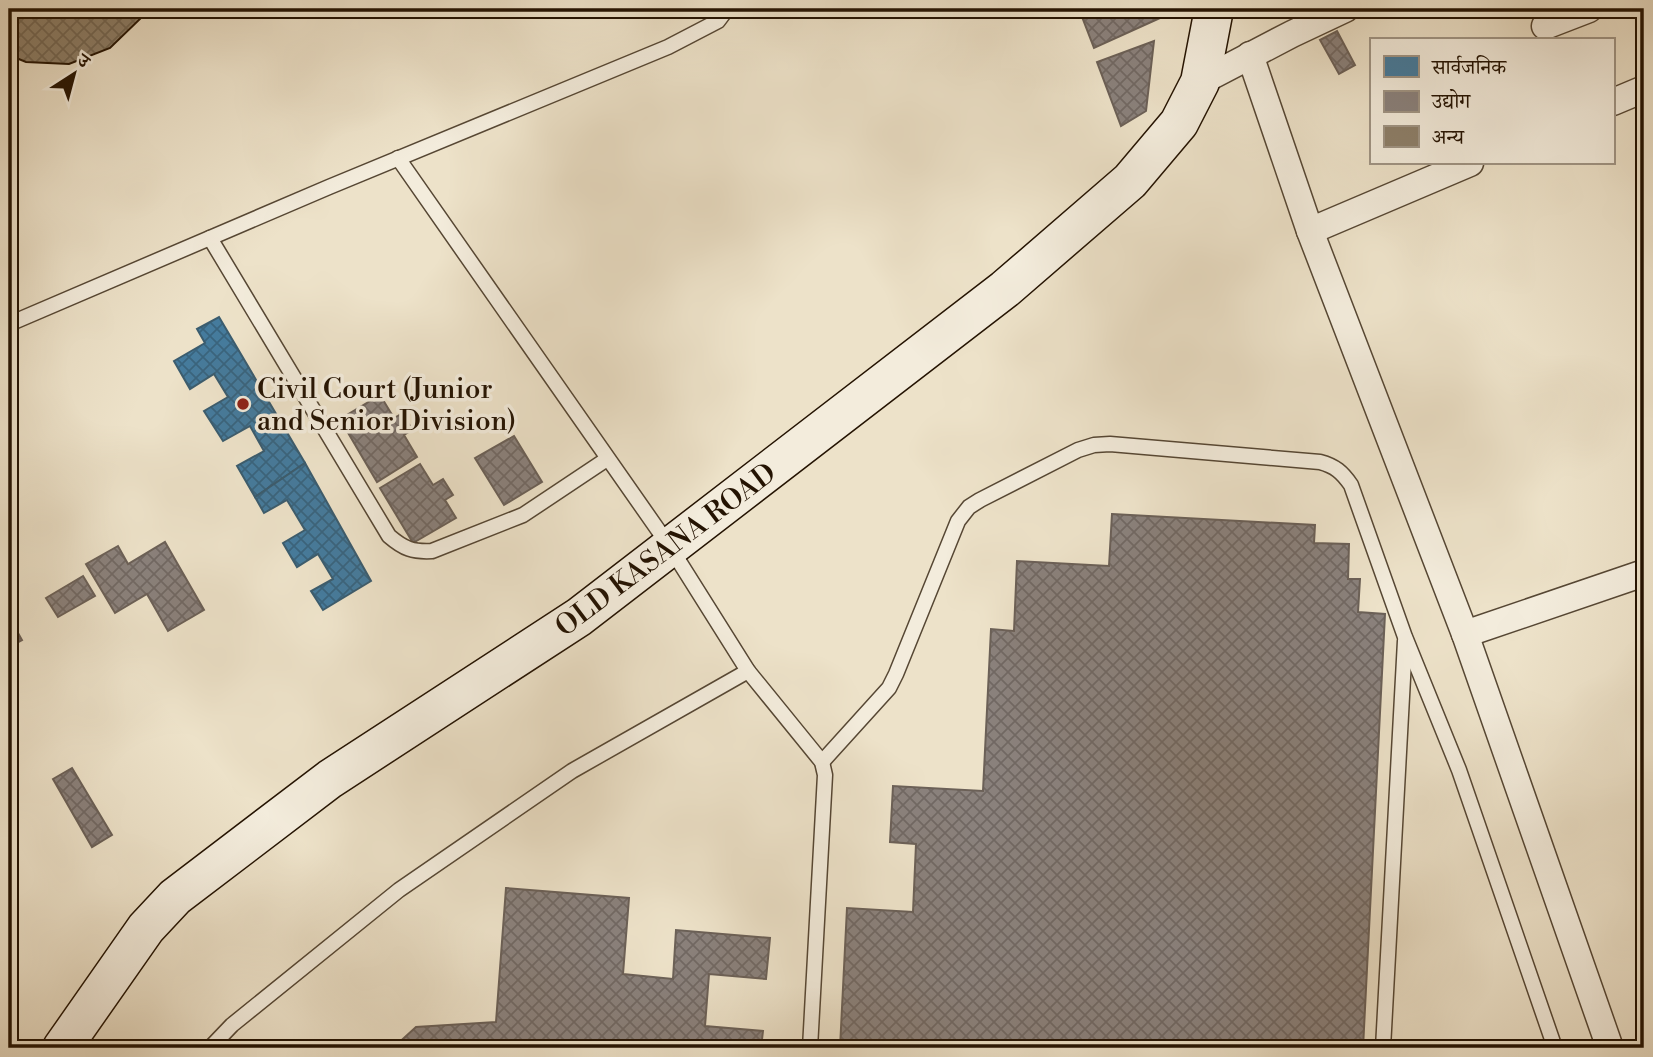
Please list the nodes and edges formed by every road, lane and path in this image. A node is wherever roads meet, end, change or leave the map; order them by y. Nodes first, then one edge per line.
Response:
1 (727, 9) edge
2 (1214, 9) edge
3 (1345, 9) edge
4 (1589, 9) edge
5 (1545, 26) dead end
6 (1250, 55) junction
7 (1200, 82) junction
8 (1644, 89) edge
9 (1614, 102) edge
10 (398, 158) junction
11 (1468, 164) edge
12 (1310, 232) junction
13 (210, 238) junction
14 (9, 324) edge
15 (607, 459) junction
16 (670, 547) junction
17 (1644, 573) edge
18 (1465, 634) junction
19 (1405, 637) junction
20 (748, 671) junction
21 (822, 762) junction
22 (62, 1048) edge
23 (210, 1048) edge
24 (810, 1048) edge
25 (1383, 1048) edge
26 (1555, 1048) edge
27 (1610, 1048) edge

1 - 10 lane
2 - 7 street, OLD KASANA ROAD
3 - 6 street
4 - 5 street
6 - 7 street
6 - 12 street
7 - 16 street, OLD KASANA ROAD
8 - 9 street
10 - 13 lane
10 - 15 lane
11 - 12 street
12 - 18 street
13 - 14 lane
13 - 15 lane
15 - 16 lane
16 - 20 lane
16 - 22 street, OLD KASANA ROAD
17 - 18 street
18 - 27 street
19 - 21 lane
19 - 25 lane
19 - 26 lane
20 - 21 lane
20 - 23 lane
21 - 24 lane

